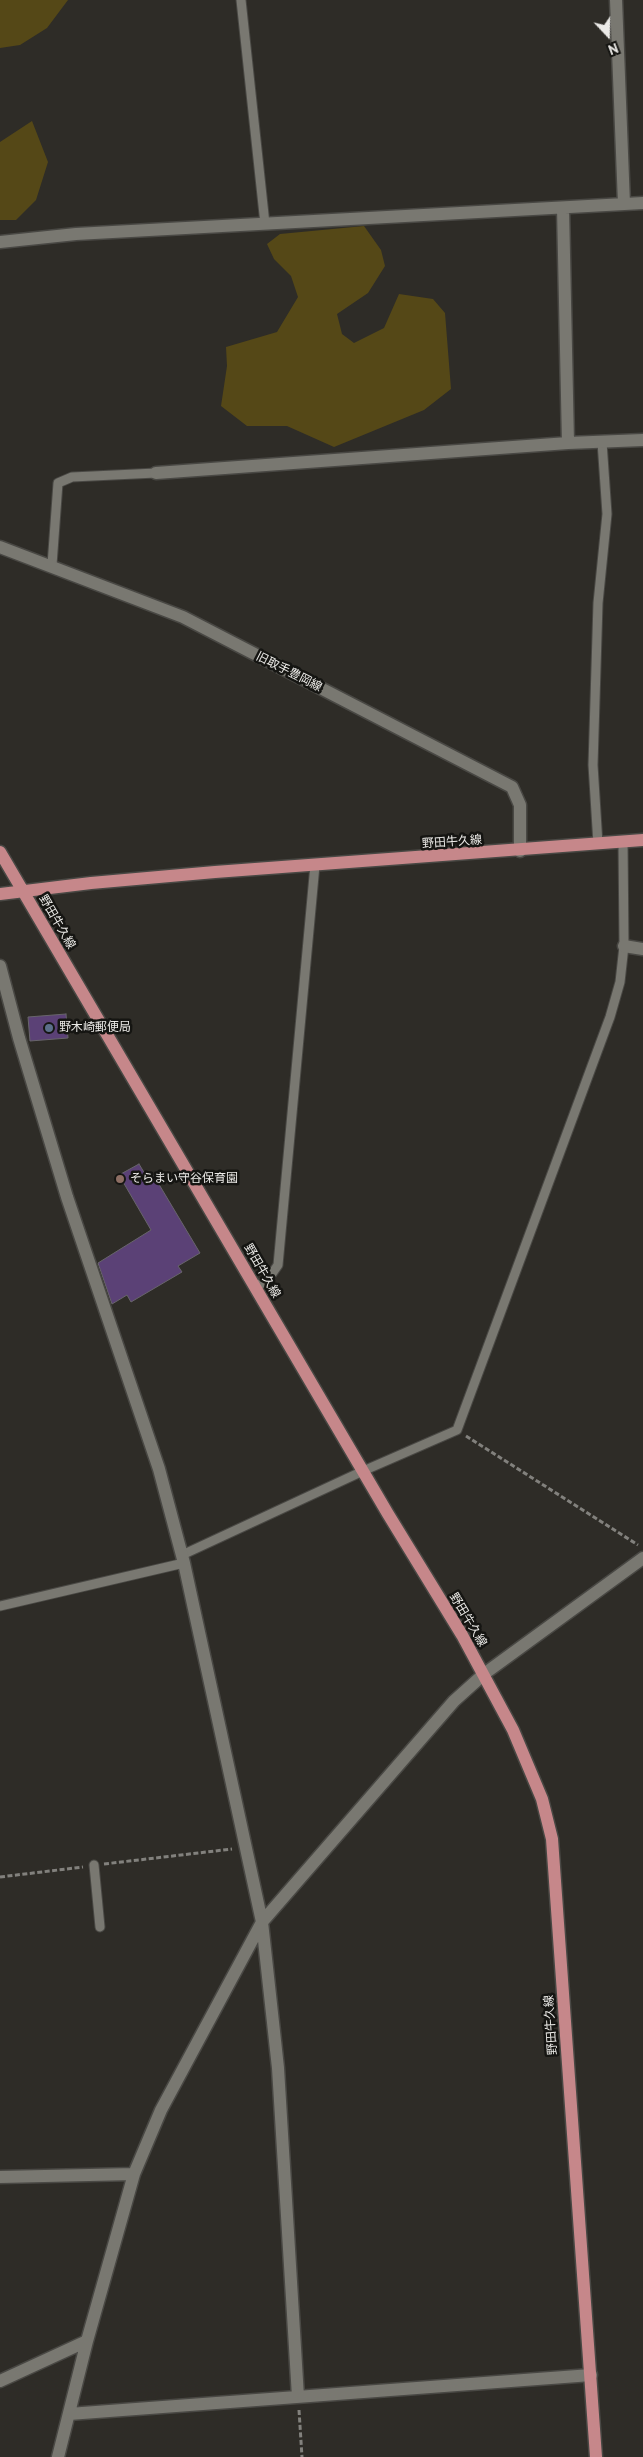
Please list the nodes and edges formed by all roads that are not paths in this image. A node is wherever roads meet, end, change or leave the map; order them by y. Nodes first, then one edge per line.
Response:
1 (241, 0) edge
2 (616, 0) edge
3 (643, 203) edge
4 (624, 204) junction
5 (563, 208) junction
6 (265, 224) junction
7 (0, 242) edge
8 (643, 440) edge
9 (602, 442) junction
10 (568, 443) junction
11 (156, 473) joint
12 (0, 547) edge
13 (52, 566) junction
14 (643, 840) edge
15 (623, 842) junction
16 (598, 844) junction
17 (520, 851) junction
18 (0, 852) edge
19 (315, 865) junction
20 (23, 891) junction
21 (0, 894) edge
22 (624, 946) junction
23 (643, 949) edge
24 (0, 966) edge
25 (255, 1288) junction
26 (363, 1471) junction
27 (643, 1558) edge
28 (183, 1559) junction
29 (0, 1606) edge
30 (484, 1674) junction
31 (94, 1865) road end
32 (262, 1922) junction
33 (100, 1927) dead end
34 (134, 2174) junction
35 (0, 2177) edge
36 (87, 2341) junction
37 (590, 2375) junction
38 (0, 2381) edge
39 (298, 2397) junction
40 (69, 2414) junction
41 (58, 2457) edge
42 (596, 2457) edge

1 - 6 lane
2 - 4 street
3 - 4 street
4 - 5 street
5 - 6 street
5 - 10 street
6 - 7 street
8 - 9 street
9 - 10 street
9 - 16 lane
10 - 11 street
11 - 13 lane
12 - 13 street, 旧取手豊岡線
13 - 17 street, 旧取手豊岡線
14 - 15 main road, 野田牛久線
15 - 16 main road, 野田牛久線
15 - 22 lane
16 - 17 main road, 野田牛久線
17 - 19 main road, 野田牛久線
18 - 20 main road
19 - 20 main road, 野田牛久線
19 - 25 lane
20 - 21 main road, 野田牛久線
20 - 25 main road, 野田牛久線
22 - 23 street
22 - 26 lane
24 - 28 street
25 - 26 main road, 野田牛久線
26 - 28 lane
26 - 30 main road, 野田牛久線
27 - 30 street
28 - 29 lane
28 - 32 street
30 - 32 street
30 - 37 main road, 野田牛久線
31 - 33 lane
32 - 34 street
32 - 39 street
34 - 35 street
34 - 36 street
36 - 38 street
36 - 40 street
37 - 39 street
37 - 42 main road, 野田牛久線
39 - 40 street
40 - 41 street

